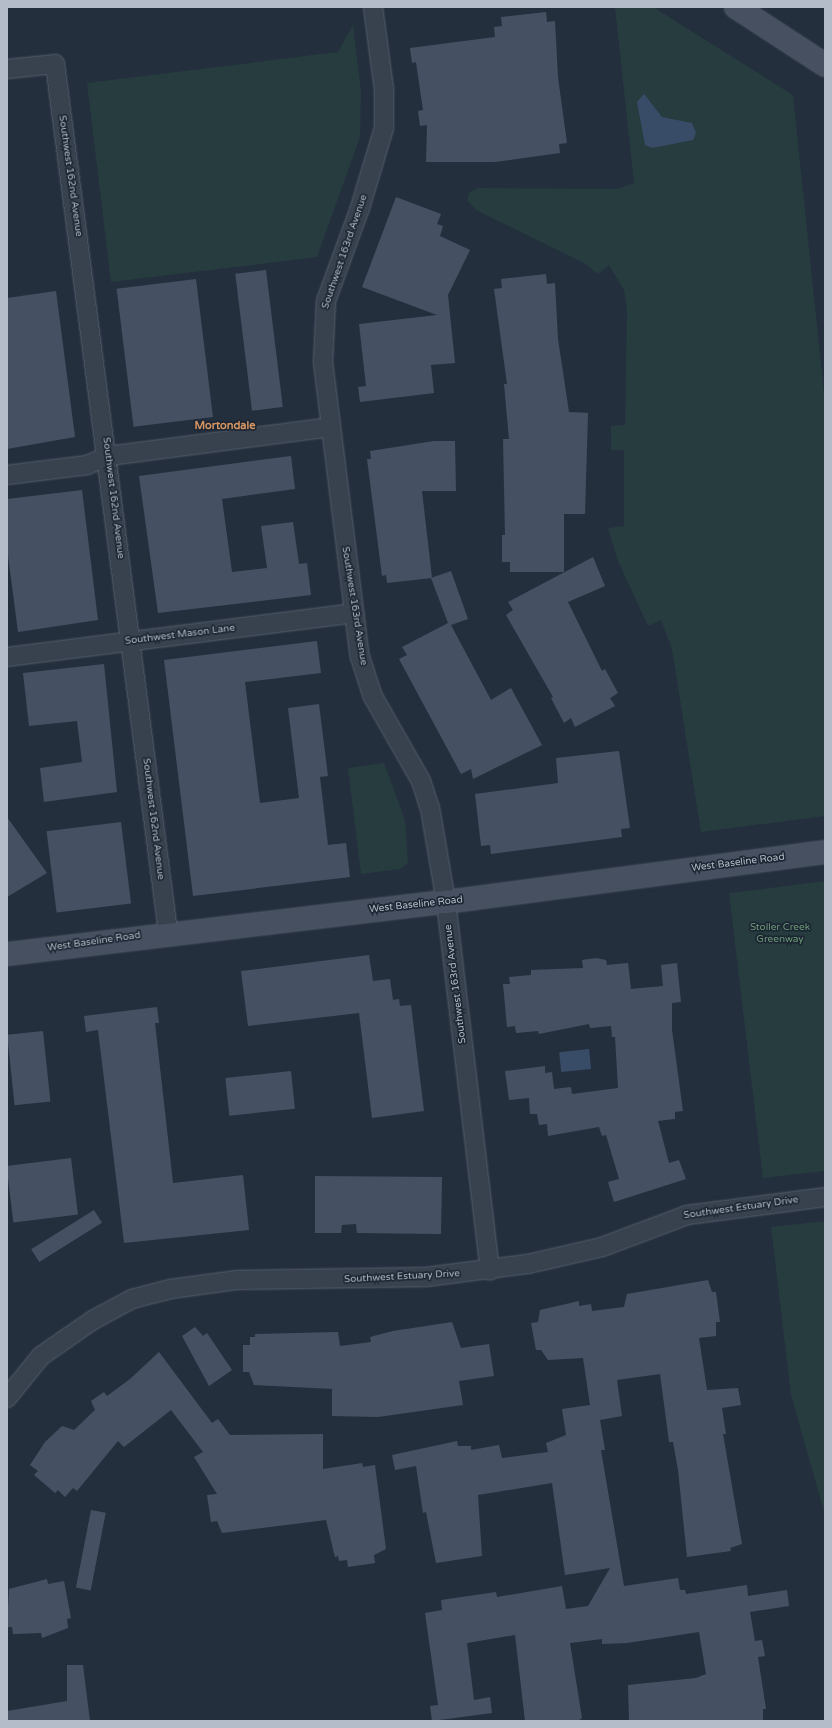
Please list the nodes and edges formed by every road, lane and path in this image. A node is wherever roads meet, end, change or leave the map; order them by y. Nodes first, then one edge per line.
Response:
1 (373, 7) edge
2 (736, 7) edge
3 (825, 65) edge
4 (7, 69) edge
5 (330, 427) junction
6 (108, 456) junction
7 (7, 475) edge
8 (354, 613) junction
9 (131, 641) junction
10 (7, 657) edge
11 (825, 852) edge
12 (446, 902) junction
13 (168, 932) junction
14 (7, 954) edge
15 (825, 1197) edge
16 (490, 1270) junction
17 (7, 1398) edge

1 - 5 street, Southwest 163rd Avenue
2 - 3 street
4 - 6 street, Southwest 162nd Avenue
5 - 6 street
5 - 8 street, Southwest 163rd Avenue
6 - 7 street
6 - 9 street, Southwest 162nd Avenue
8 - 9 street, Southwest Mason Lane
8 - 12 street, Southwest 163rd Avenue
9 - 10 street, Southwest Mason Lane
9 - 13 street, Southwest 162nd Avenue
11 - 12 street, West Baseline Road
12 - 13 street, West Baseline Road
12 - 16 street, Southwest 163rd Avenue
13 - 14 street, West Baseline Road
15 - 16 street, Southwest Estuary Drive
16 - 17 street, Southwest Estuary Drive

